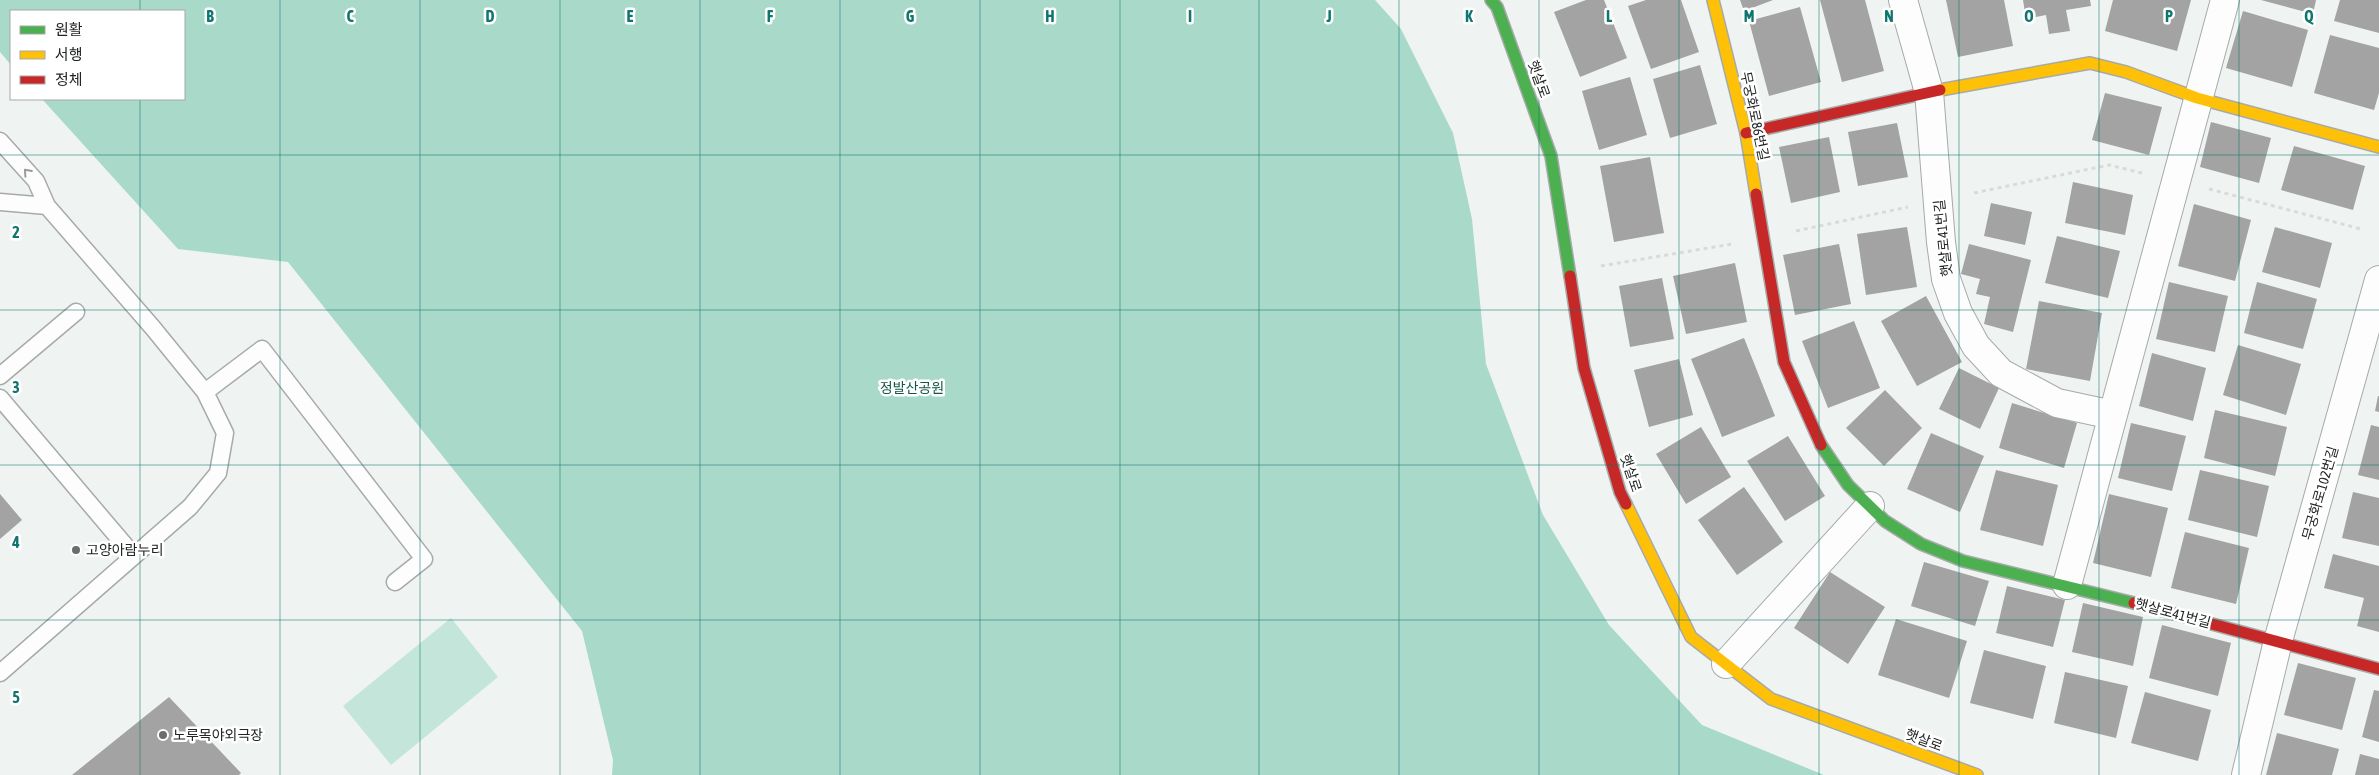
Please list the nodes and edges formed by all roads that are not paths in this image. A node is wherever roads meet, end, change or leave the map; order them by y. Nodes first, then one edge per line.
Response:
1 (1491, 0) edge
2 (1713, 0) edge
3 (1903, 0) edge
4 (2225, 0) edge
5 (1929, 92) junction
6 (2197, 98) junction
7 (1746, 133) junction
8 (0, 141) edge
9 (2379, 147) edge
10 (0, 202) edge
11 (47, 206) junction
12 (1762, 238) joint
13 (2379, 280) edge
14 (76, 312) dead end
15 (2370, 347) edge
16 (0, 376) edge
17 (205, 392) junction
18 (0, 398) edge
19 (2113, 415) junction
20 (1870, 506) junction
21 (134, 556) junction
22 (395, 582) dead end
23 (2068, 585) junction
24 (2278, 641) junction
25 (1726, 664) junction
26 (2379, 670) edge
27 (0, 673) edge
28 (1977, 775) edge
29 (2246, 775) edge

1 - 25 street, 햇살로
2 - 7 street, 무궁화로86번길
3 - 5 street, 햇살로41번길
4 - 6 street
5 - 6 street
5 - 7 street
5 - 19 street, 햇살로41번길
6 - 9 street
6 - 19 street
7 - 12 street, 무궁화로86번길
11 -> 8 lane
10 - 11 lane
11 - 17 lane
12 - 20 street, 햇살로41번길
13 - 15 street, 무궁화로102번길
14 - 16 lane
15 - 24 street, 무궁화로102번길
17 - 21 lane
17 - 22 lane
18 - 21 lane
19 - 23 street
20 - 23 street, 햇살로41번길
20 - 25 street
21 - 27 lane
23 - 24 street, 햇살로41번길
24 - 26 street
24 - 29 street, 무궁화로102번길
25 - 28 street, 햇살로

